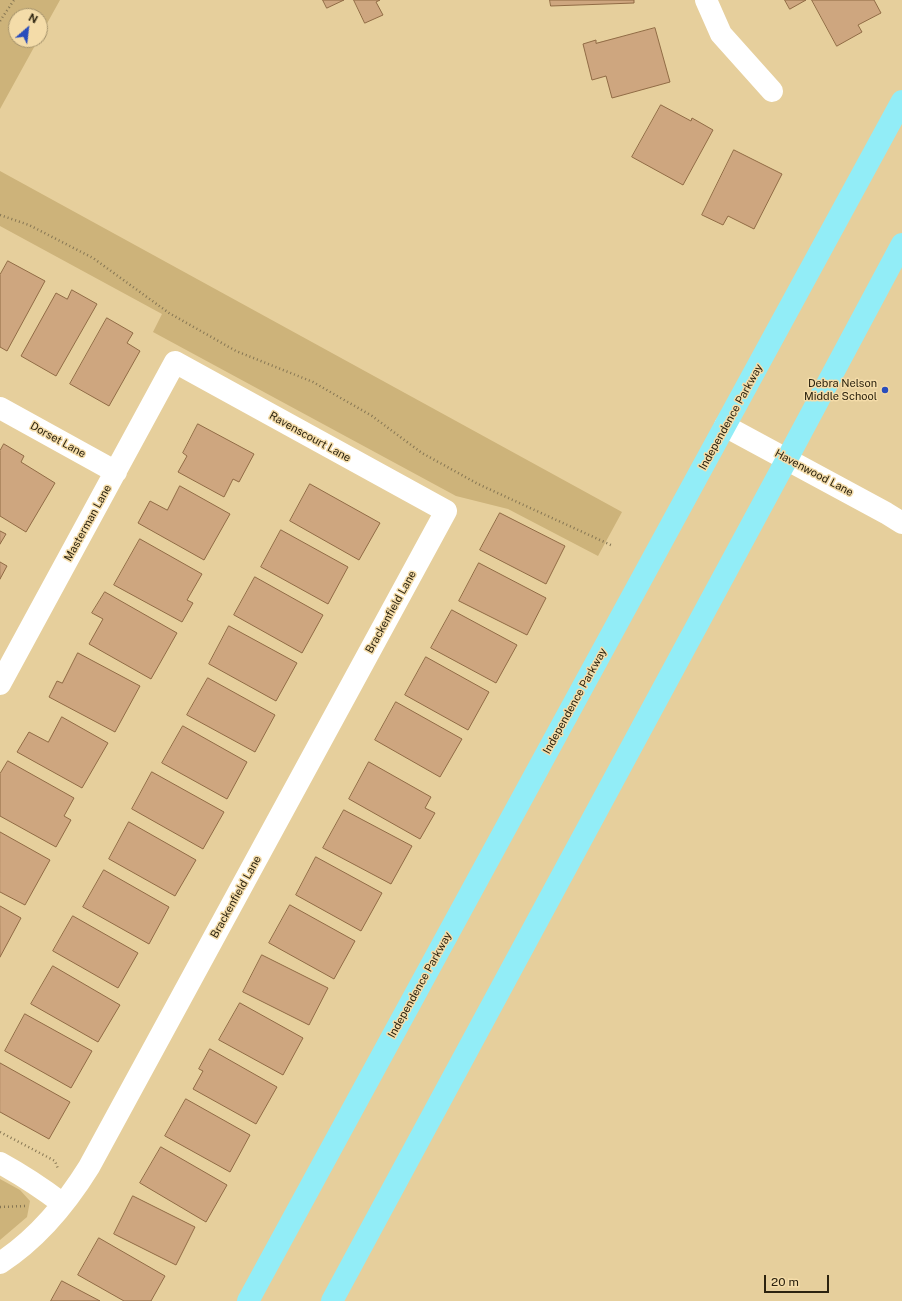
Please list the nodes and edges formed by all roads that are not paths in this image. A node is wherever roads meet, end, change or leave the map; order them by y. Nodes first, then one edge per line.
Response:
1 (706, 0) edge
2 (772, 91) dead end
3 (902, 101) edge
4 (902, 244) edge
5 (175, 362) joint
6 (0, 408) edge
7 (726, 426) junction
8 (787, 459) junction
9 (116, 472) junction
10 (446, 511) joint
11 (902, 523) edge
12 (0, 684) edge
13 (0, 1163) edge
14 (63, 1204) junction
15 (0, 1263) edge
16 (248, 1301) edge
17 (332, 1301) edge

1 - 2 street
3 - 7 main road, Independence Parkway
4 - 8 main road
5 - 9 street, Masterman Lane
5 - 10 street, Ravenscourt Lane
6 - 9 street, Dorset Lane
7 - 8 street, Havenwood Lane
7 - 16 main road, Independence Parkway
8 - 11 street, Havenwood Lane
8 - 17 main road
9 - 12 street, Masterman Lane
10 - 14 street, Brackenfield Lane
13 - 14 street
14 - 15 street, Brackenfield Lane

